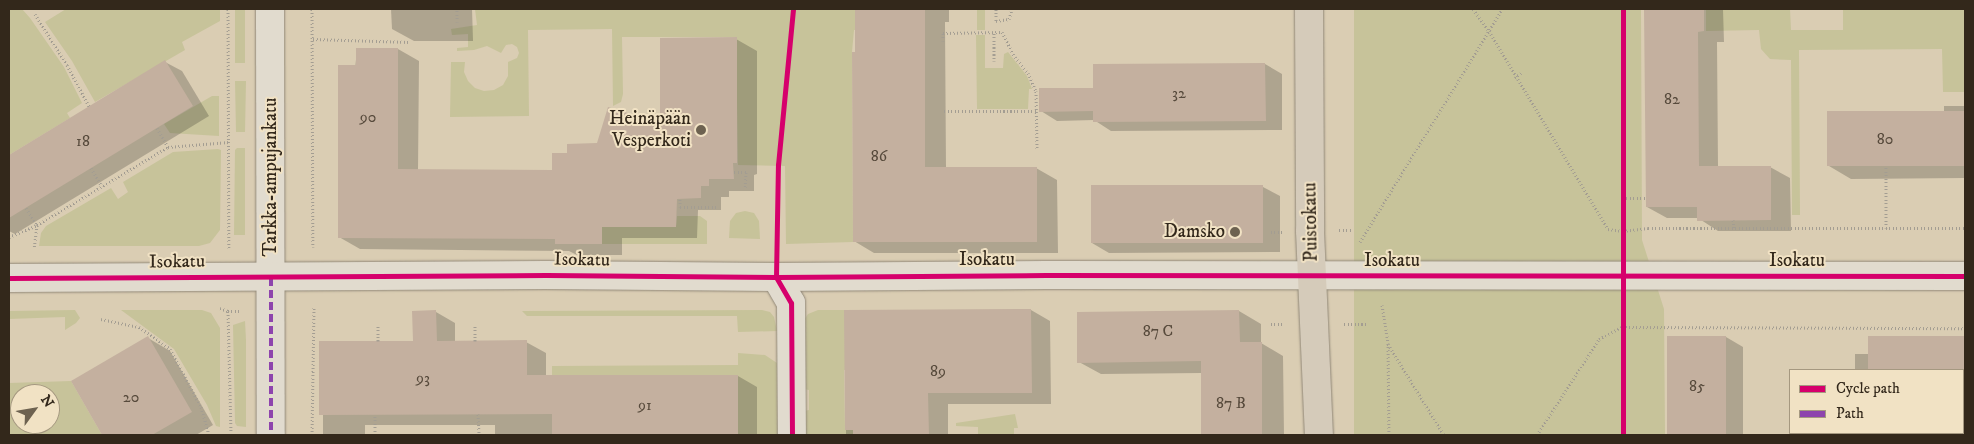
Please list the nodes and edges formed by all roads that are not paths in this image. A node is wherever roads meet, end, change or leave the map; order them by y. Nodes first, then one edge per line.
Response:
1 (270, 9) edge
2 (1309, 9) edge
3 (1312, 276) junction
4 (1965, 276) edge
5 (776, 277) junction
6 (9, 278) edge
7 (271, 278) junction
8 (271, 435) edge
9 (792, 435) edge
10 (1319, 435) edge

1 - 7 street, Tarkka-ampujankatu
2 - 3 main road, Puistokatu
3 - 4 street, Isokatu
3 - 5 street, Isokatu
3 - 10 main road, Puistokatu
5 - 7 street, Isokatu
5 - 9 street
6 - 7 street, Isokatu
7 - 8 street, Tarkka-ampujankatu

